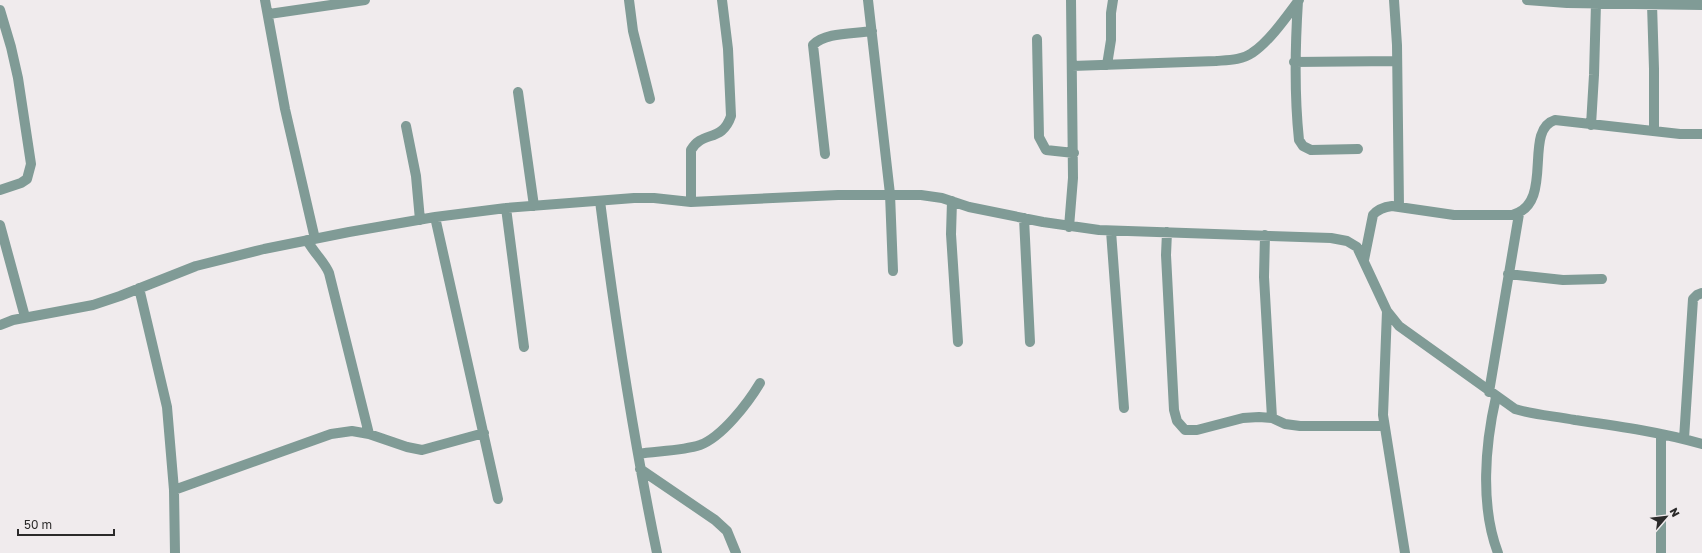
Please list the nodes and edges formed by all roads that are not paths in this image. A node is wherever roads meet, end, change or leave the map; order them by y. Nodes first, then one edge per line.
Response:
1 (265, 0) edge
2 (365, 0) edge
3 (629, 0) edge
4 (722, 0) edge
5 (868, 0) edge
6 (1071, 0) edge
7 (1114, 0) edge
8 (1394, 0) edge
9 (1527, 0) edge
10 (1299, 1) edge
11 (1596, 3) junction
12 (1699, 3) edge
13 (1652, 4) junction
14 (0, 10) edge
15 (269, 14) junction
16 (872, 31) junction
17 (1037, 39) dead end
18 (1397, 61) junction
19 (1294, 62) junction
20 (1107, 65) junction
21 (1072, 66) junction
22 (518, 92) dead end
23 (650, 99) dead end
24 (1591, 125) junction
25 (406, 126) dead end
26 (1654, 132) junction
27 (1702, 134) edge
28 (1358, 149) dead end
29 (1074, 152) junction
30 (825, 154) dead end
31 (0, 190) edge
32 (890, 194) junction
33 (952, 200) junction
34 (600, 201) junction
35 (691, 202) junction
36 (534, 206) junction
37 (1399, 207) junction
38 (506, 208) junction
39 (1519, 214) junction
40 (435, 217) junction
41 (1024, 218) junction
42 (420, 220) junction
43 (0, 226) edge
44 (1070, 227) junction
45 (1111, 231) junction
46 (1167, 232) junction
47 (1264, 235) junction
48 (311, 239) junction
49 (1364, 260) junction
50 (893, 271) dead end
51 (1508, 274) junction
52 (1602, 279) dead end
53 (139, 288) junction
54 (1702, 293) edge
55 (1387, 311) junction
56 (25, 317) junction
57 (0, 325) edge
58 (958, 342) dead end
59 (1030, 342) dead end
60 (524, 347) dead end
61 (760, 384) dead end
62 (1493, 395) junction
63 (1124, 408) dead end
64 (1272, 418) junction
65 (1384, 426) junction
66 (484, 433) junction
67 (369, 434) junction
68 (1661, 435) junction
69 (1684, 439) junction
70 (1702, 444) edge
71 (638, 454) junction
72 (640, 469) junction
73 (174, 490) junction
74 (498, 499) dead end
75 (175, 553) edge
76 (657, 553) edge
77 (736, 553) edge
78 (1405, 553) edge
79 (1498, 553) edge
80 (1661, 553) edge

1 - 15 street
2 - 15 street
3 - 23 street
4 - 35 street
5 - 16 street
6 - 21 street
7 - 20 street
8 - 18 street
9 - 11 street
10 - 19 street
10 - 20 street
11 - 13 street
11 - 24 street
12 - 13 street
13 - 26 street
14 - 31 street
15 - 48 street
16 - 30 street
16 - 32 street
17 - 29 street
18 - 19 street
18 - 37 street
19 - 28 street
20 - 21 street
21 - 29 street
22 - 36 street
24 - 26 street
24 - 39 street
25 - 42 street
26 - 27 street
29 - 44 street
32 - 33 street
32 - 35 street
32 - 50 street
33 - 41 street
33 - 58 street
34 - 35 street
34 - 36 street
34 - 71 street
36 - 38 street
37 - 39 street
37 - 49 street
38 - 40 street
38 - 60 street
39 - 51 street
40 - 42 street
40 - 66 street
41 - 44 street
41 - 59 street
42 - 48 street
43 - 56 street
44 - 45 street
45 - 46 street
45 - 63 street
46 - 47 street
46 - 64 street
47 - 49 street
47 - 64 street
48 - 53 street
48 - 67 street
49 - 55 street
51 - 52 street
51 - 62 street
53 - 56 street
53 - 73 street
54 - 69 street
55 - 62 street
55 - 65 street
56 - 57 street
61 - 71 street
62 - 68 street
62 - 79 street
64 - 65 street
65 - 78 street
66 - 67 street
66 - 74 street
67 - 73 street
68 - 69 street
68 - 80 street
69 - 70 street
71 - 72 street
72 - 76 street
72 - 77 street
73 - 75 street

